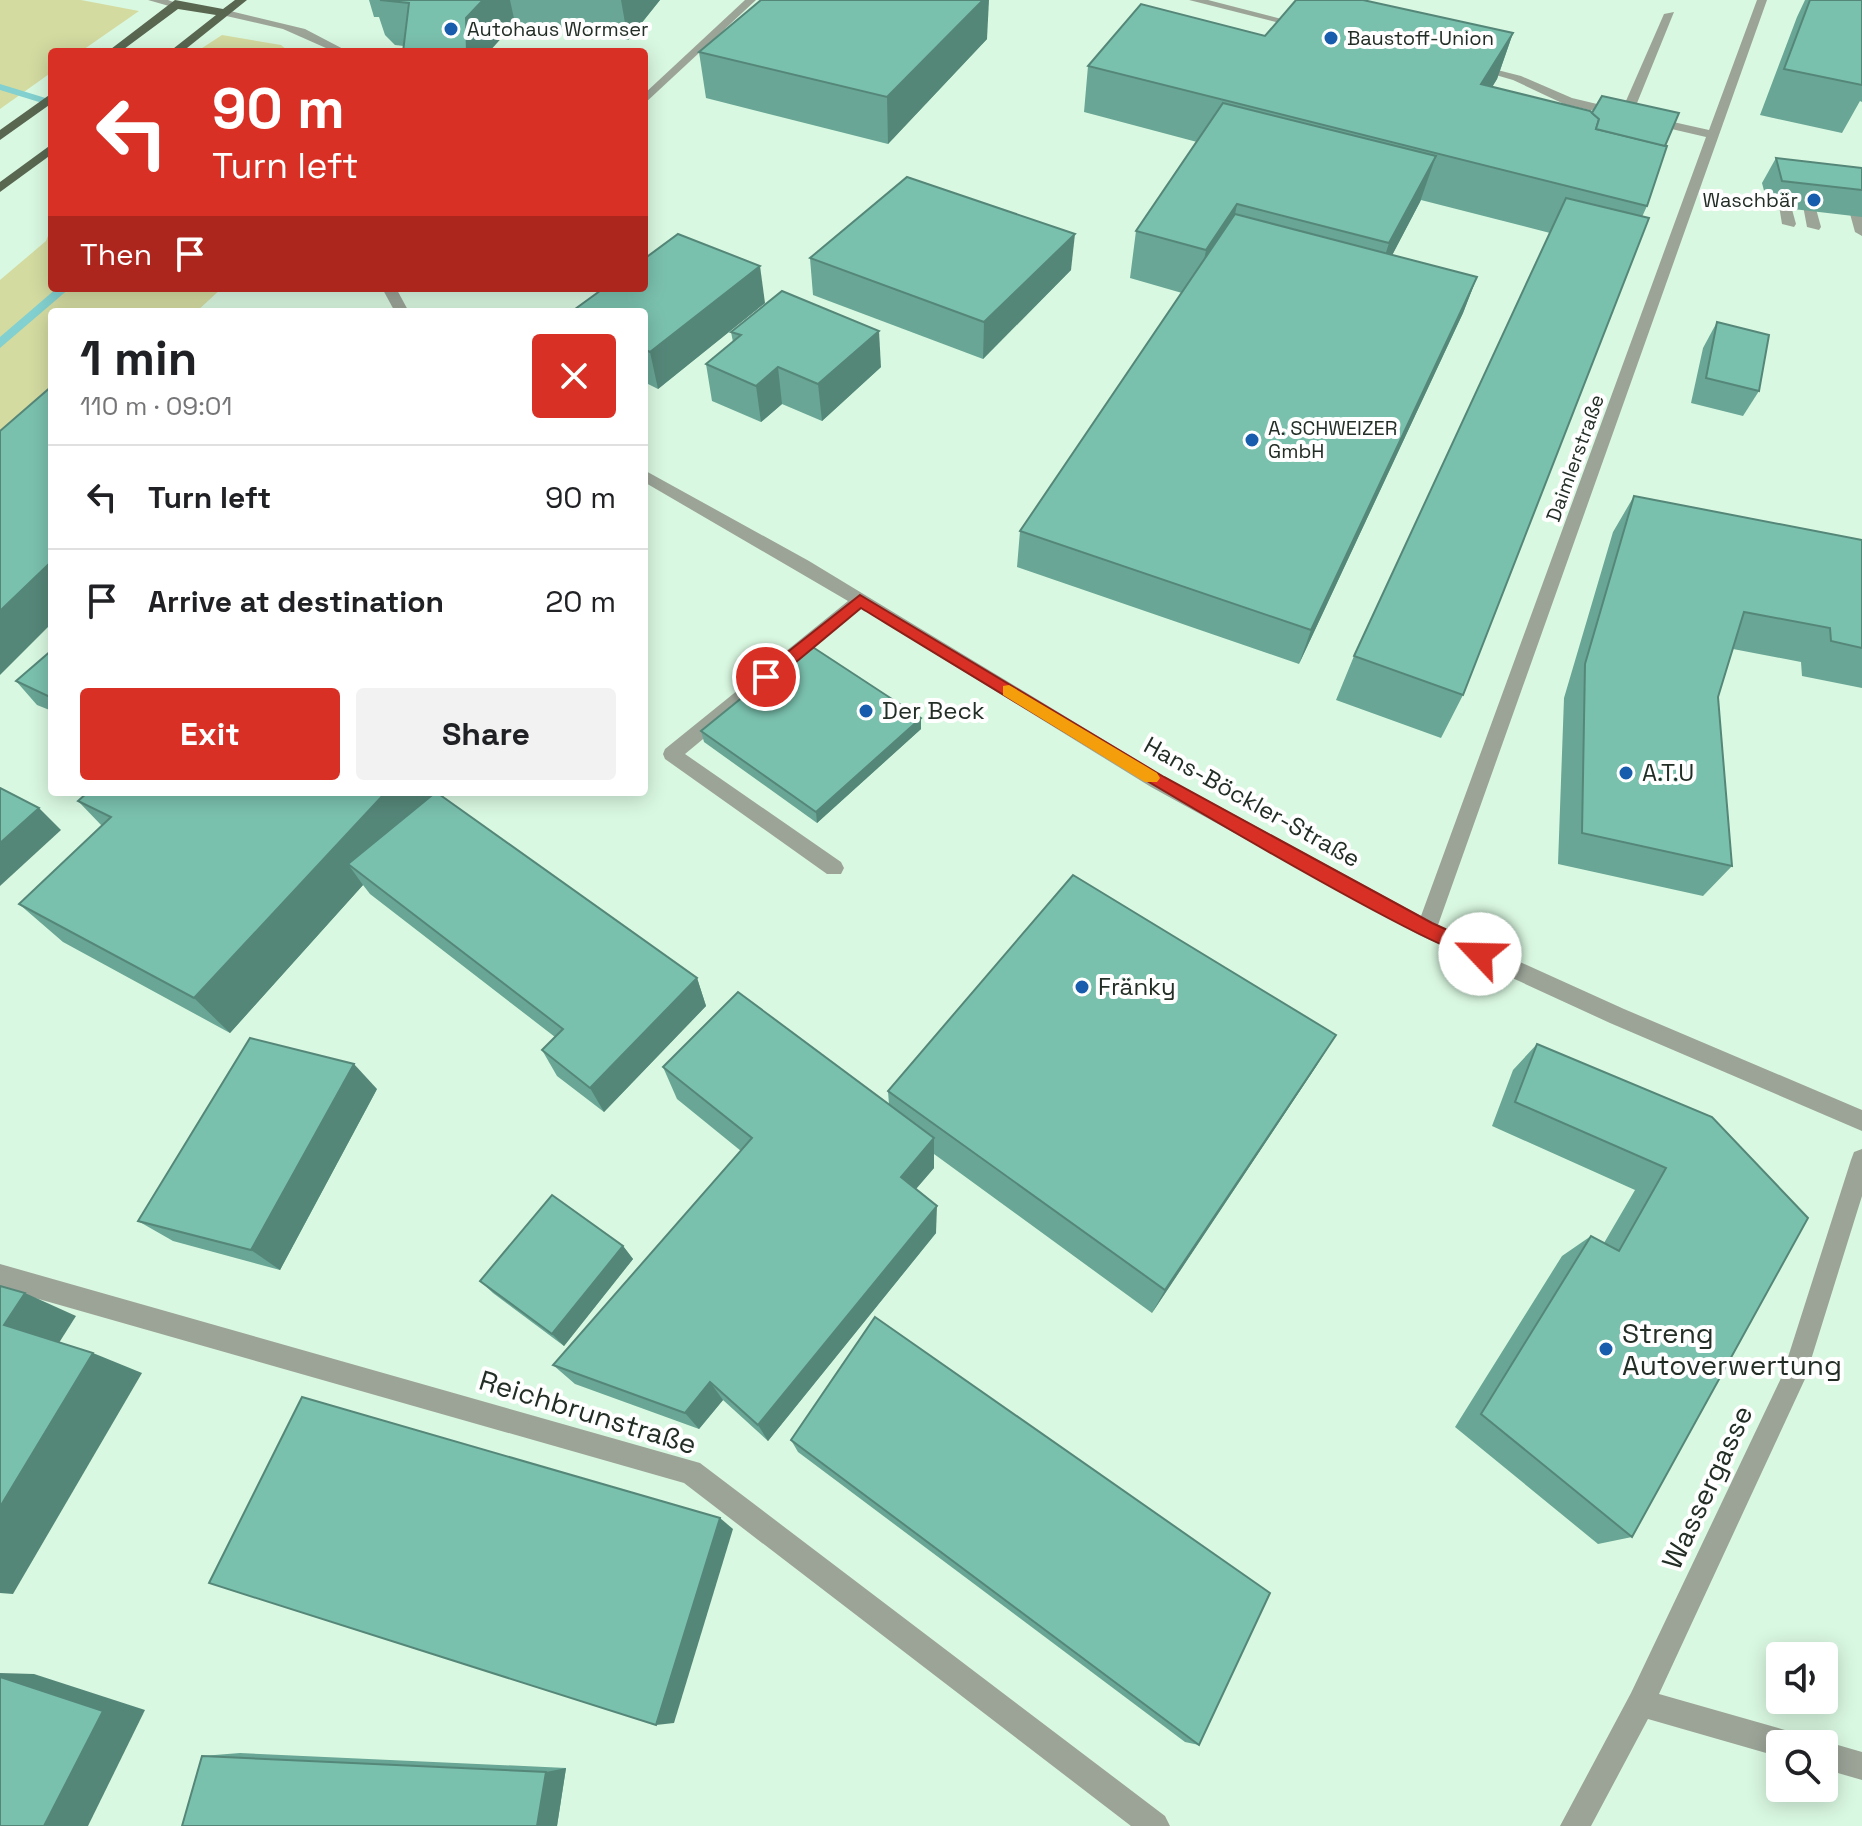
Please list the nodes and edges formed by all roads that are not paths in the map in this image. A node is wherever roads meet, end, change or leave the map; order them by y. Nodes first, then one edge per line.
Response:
1 (153, 0) edge
2 (242, 0) edge
3 (751, 0) edge
4 (1194, 0) edge
5 (1762, 0) edge
6 (179, 2) edge
7 (226, 13) junction
8 (1670, 14) dead end
9 (1286, 21) junction
10 (1316, 30) edge
11 (1277, 32) edge
12 (118, 48) edge
13 (180, 48) edge
14 (337, 48) edge
15 (1455, 63) edge
16 (648, 96) edge
17 (48, 100) edge
18 (1568, 101) junction
19 (1546, 108) edge
20 (1626, 115) junction
21 (1713, 135) junction
22 (0, 136) edge
23 (48, 151) edge
24 (1777, 177) edge
25 (1802, 179) edge
26 (1848, 185) edge
27 (0, 188) edge
28 (1789, 224) dead end
29 (1814, 227) dead end
30 (1862, 232) edge
31 (648, 477) edge
32 (860, 600) junction
33 (834, 868) dead end
34 (1426, 929) junction
35 (1862, 1121) edge
36 (1862, 1160) edge
37 (0, 1276) edge
38 (1641, 1703) junction
39 (1766, 1739) edge
40 (1838, 1759) edge
41 (1862, 1766) edge
42 (1155, 1826) edge
43 (1575, 1826) edge

1 - 6 street
2 - 7 main road
3 - 16 street
4 - 9 street
5 - 21 street, Daimlerstraße
6 - 7 main road
6 - 12 main road
7 - 13 main road
7 - 14 street
8 - 20 street
9 - 10 street
9 - 11 street
15 - 18 street
17 - 22 main road
18 - 19 street
18 - 20 street
20 - 21 street
21 - 34 street, Daimlerstraße
23 - 27 main road
24 - 28 street
25 - 29 street
26 - 30 street
31 - 32 street, Hans-Böckler-Straße
32 - 33 street
32 - 34 street, Hans-Böckler-Straße
34 - 35 street, Hans-Böckler-Straße
36 - 38 street, Wassergasse
37 - 42 street, Reichbrunstraße
38 - 39 street
38 - 43 street, Wassergasse
40 - 41 street

